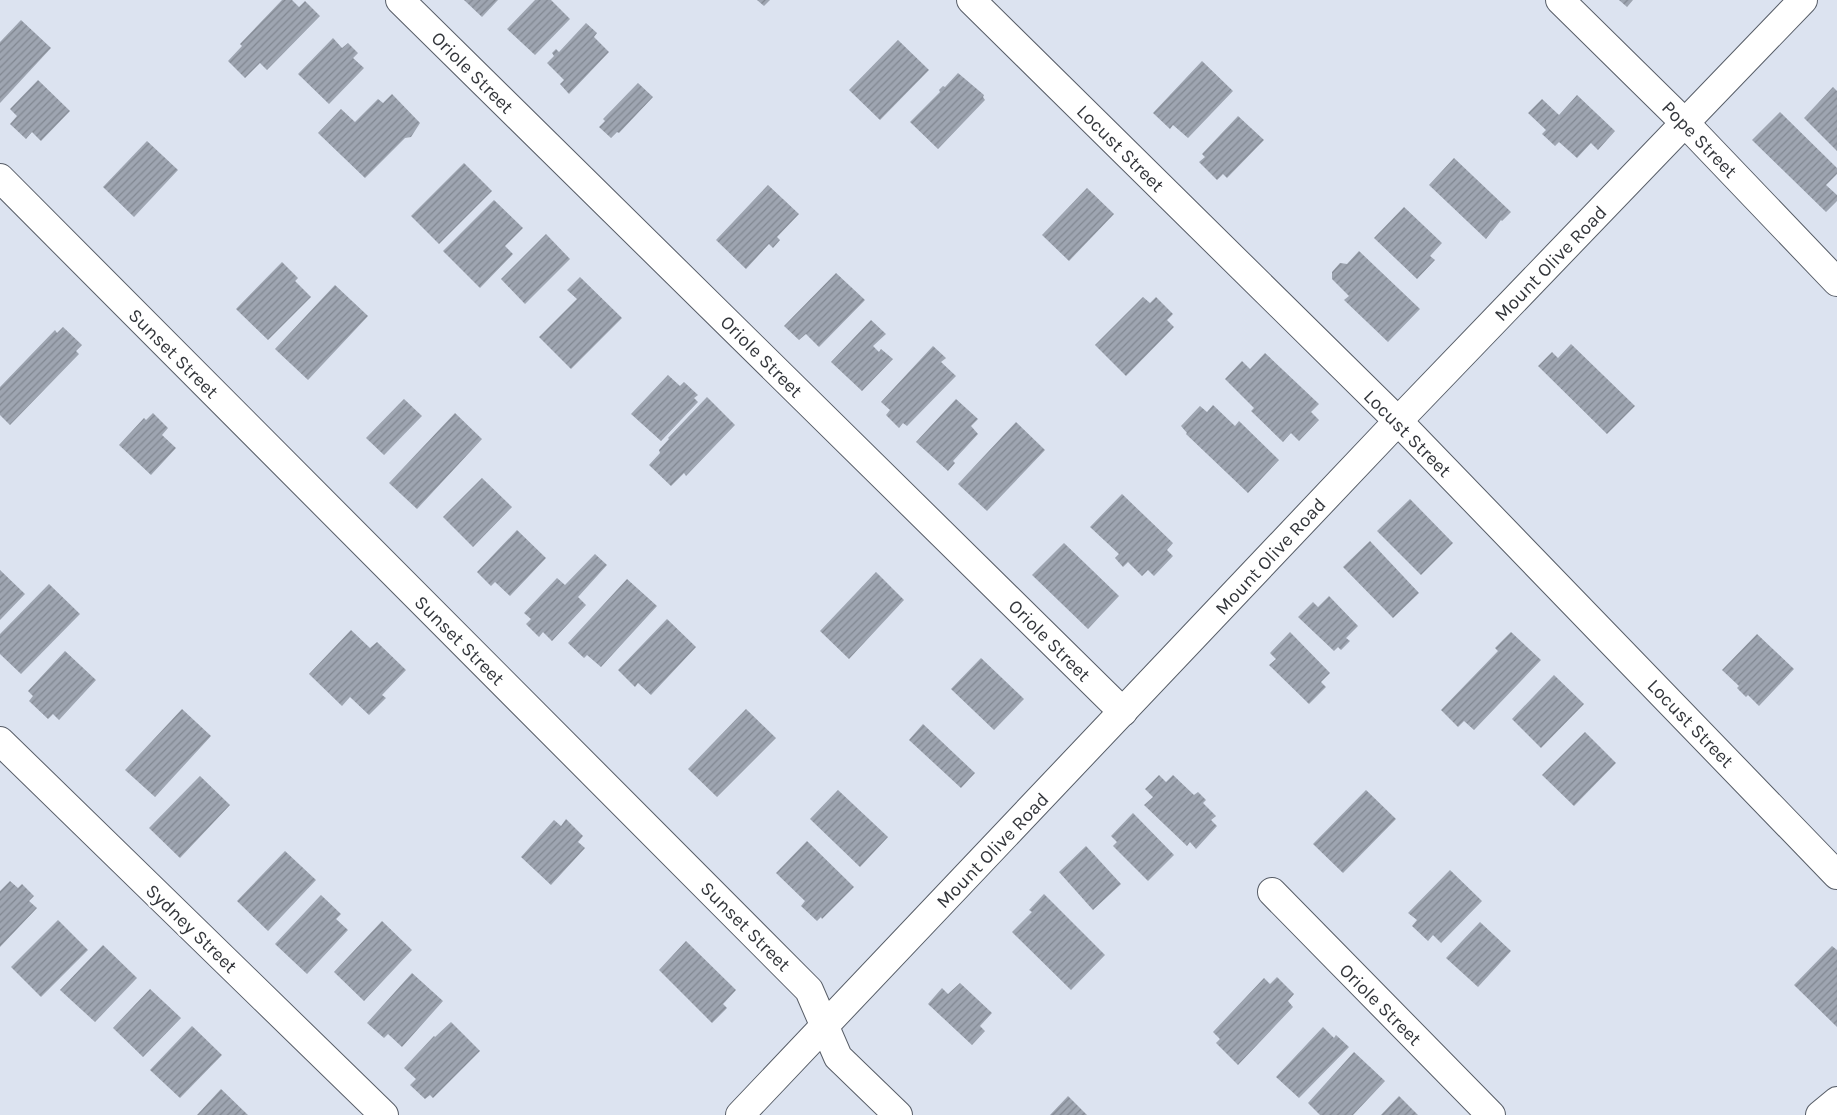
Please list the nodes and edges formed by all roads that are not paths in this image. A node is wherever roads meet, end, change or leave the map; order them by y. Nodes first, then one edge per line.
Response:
1 (400, 0) edge
2 (971, 0) edge
3 (1560, 0) edge
4 (1803, 0) edge
5 (1685, 123) junction
6 (0, 178) edge
7 (1837, 282) edge
8 (1398, 421) junction
9 (1123, 712) junction
10 (0, 741) edge
11 (1837, 875) edge
12 (1272, 892) dead end
13 (825, 1024) junction
14 (1837, 1101) edge
15 (384, 1115) edge
16 (740, 1115) edge
17 (898, 1115) edge
18 (1491, 1115) edge
19 (1820, 1115) edge

1 - 9 street, Oriole Street
2 - 8 street, Locust Street
3 - 5 street, Pope Street
4 - 5 street, Mount Olive Road
5 - 7 street, Pope Street
5 - 8 street, Mount Olive Road
6 - 13 street, Sunset Street
8 - 9 street, Mount Olive Road
8 - 11 street, Locust Street
9 - 13 street, Mount Olive Road
10 - 15 street, Sydney Street
12 - 18 street, Oriole Street
13 - 16 street, Mount Olive Road
13 - 17 street, Sunset Street
14 - 19 street

